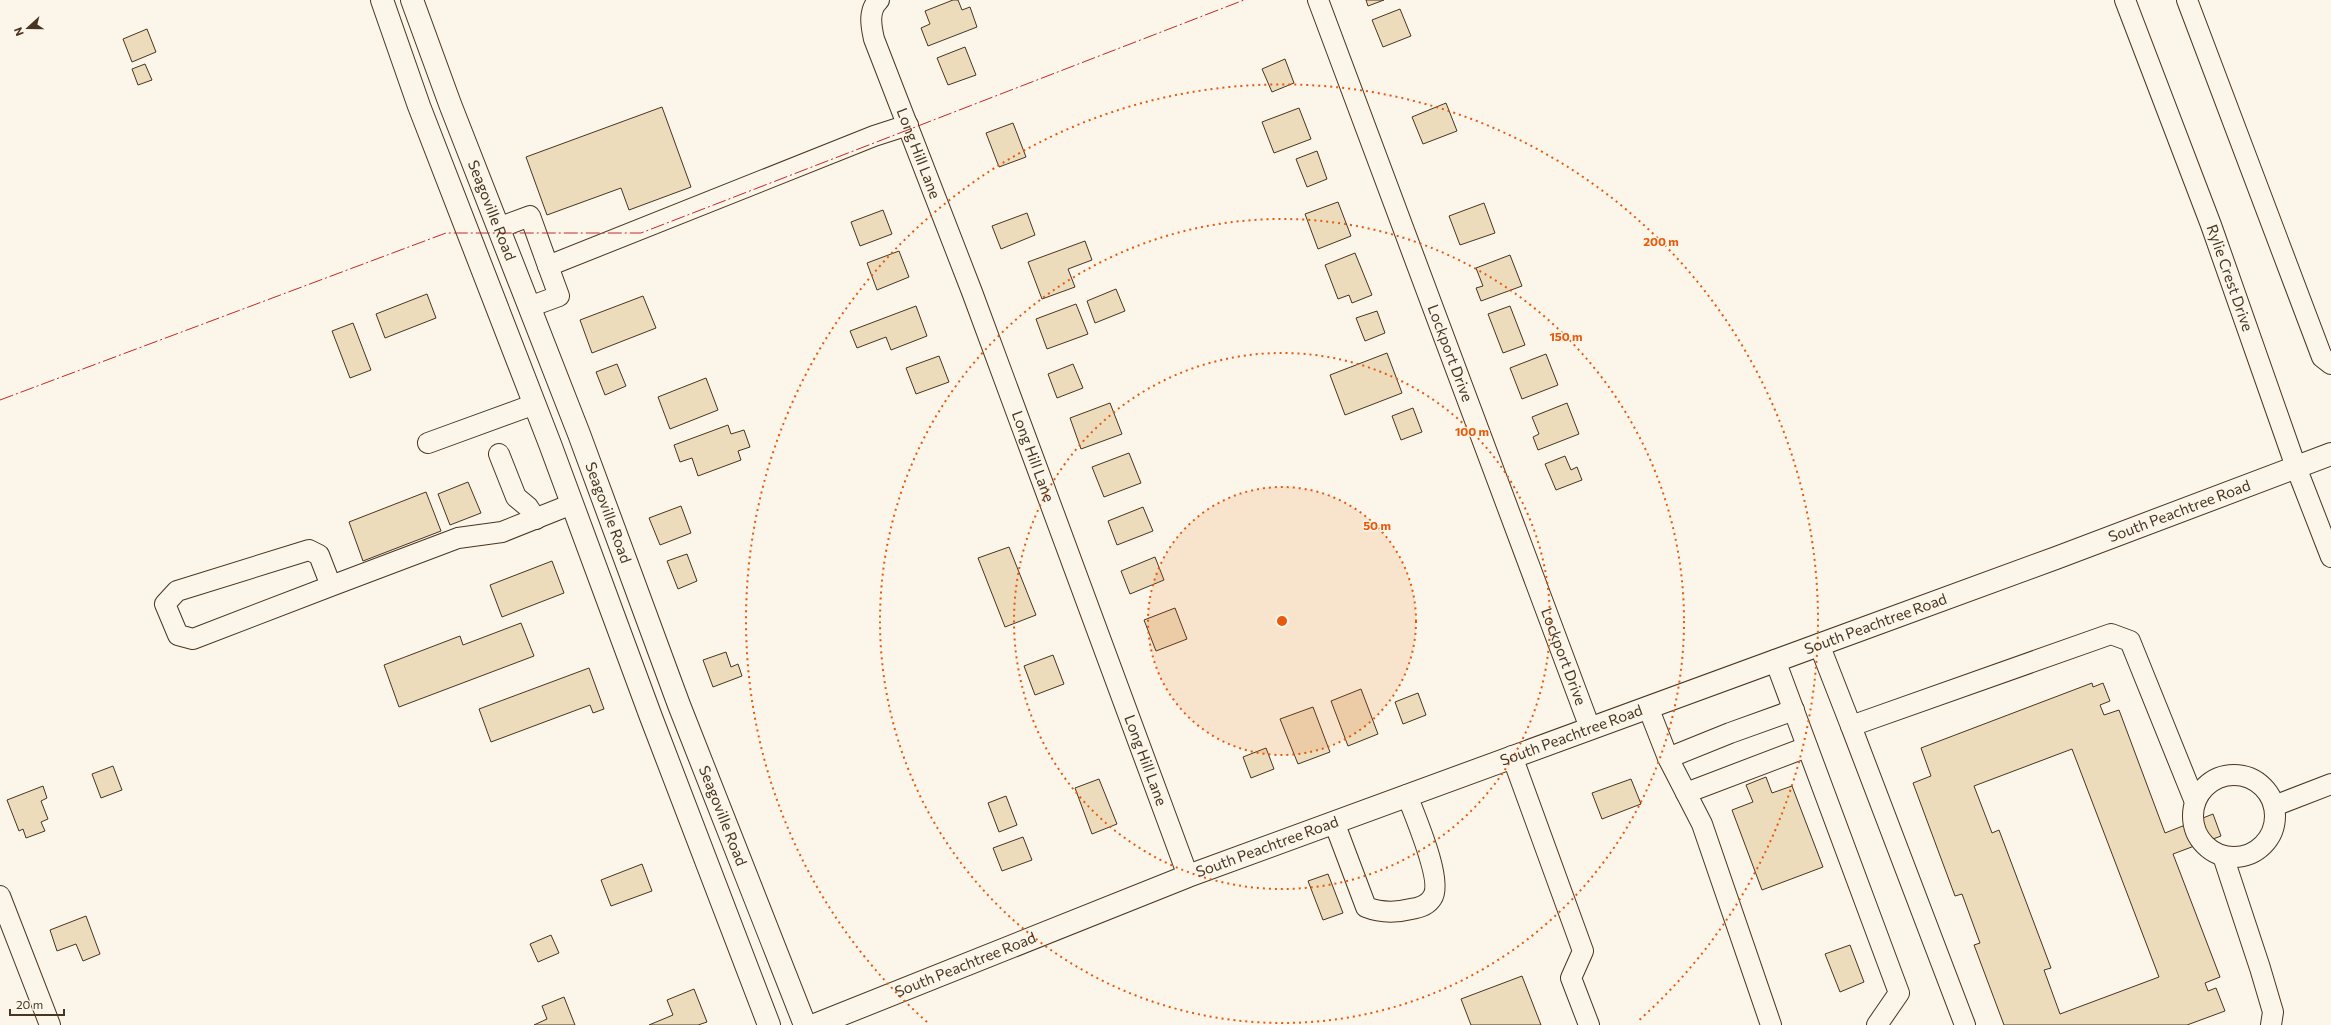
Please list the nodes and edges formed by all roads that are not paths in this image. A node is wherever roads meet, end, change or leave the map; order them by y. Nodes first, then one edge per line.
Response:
1 (382, 0) edge
2 (412, 0) edge
3 (879, 0) edge
4 (1318, 0) edge
5 (2125, 0) edge
6 (2187, 0) edge
7 (908, 125) junction
8 (462, 135) junction
9 (434, 145) junction
10 (498, 228) junction
11 (548, 266) junction
12 (529, 307) junction
13 (2331, 364) edge
14 (535, 404) junction
15 (428, 443) dead end
16 (499, 454) dead end
17 (2331, 454) edge
18 (2296, 467) junction
19 (572, 504) junction
20 (536, 519) junction
21 (619, 543) junction
22 (591, 555) junction
23 (2331, 557) edge
24 (331, 586) junction
25 (1819, 644) junction
26 (1775, 660) junction
27 (679, 705) junction
28 (1648, 707) junction
29 (1794, 710) junction
30 (650, 717) junction
31 (1851, 726) junction
32 (1590, 728) junction
33 (1807, 747) junction
34 (1512, 756) junction
35 (1668, 758) junction
36 (2331, 784) edge
37 (1686, 793) junction
38 (1407, 795) junction
39 (2195, 802) junction
40 (2274, 806) junction
41 (1334, 822) junction
42 (2223, 856) junction
43 (1188, 876) junction
44 (0, 896) edge
45 (50, 1025) edge
46 (769, 1025) edge
47 (805, 1025) edge
48 (815, 1025) edge
49 (1589, 1025) edge
50 (1771, 1025) edge
51 (1877, 1025) edge
52 (1964, 1025) edge
53 (2271, 1025) edge

1 - 9 main road, Seagoville Road
2 - 8 main road, Seagoville Road
3 - 7 street, Long Hill Lane
4 - 32 street, Lockport Drive
5 - 18 street, Rylie Crest Drive
6 - 13 street
7 - 11 street
7 - 43 street, Long Hill Lane
8 - 9 main road
8 - 10 main road, Seagoville Road
9 - 14 main road, Seagoville Road
10 - 11 street
10 - 12 main road, Seagoville Road
11 - 12 street
12 - 21 main road, Seagoville Road
14 - 15 street
14 - 19 main road, Seagoville Road
16 - 20 street
17 - 18 main road, South Peachtree Road
18 - 23 street, Rylie Crest Drive
18 - 25 main road, South Peachtree Road
19 - 20 street
19 - 22 main road, Seagoville Road
20 - 24 street
21 - 22 main road
21 - 27 main road, Seagoville Road
22 - 30 main road, Seagoville Road
24 - 24 street
25 - 26 main road, South Peachtree Road
25 - 31 street
26 - 28 main road, South Peachtree Road
26 - 29 street
27 - 30 main road
27 - 47 main road, Seagoville Road
28 - 32 main road, South Peachtree Road
28 - 35 street
29 - 33 street
29 - 35 street
30 - 46 main road, Seagoville Road
31 - 39 street
31 - 52 street
32 - 34 main road, South Peachtree Road
33 - 37 street
33 - 51 street
34 - 38 main road, South Peachtree Road
34 - 49 street
35 - 37 street
36 - 40 street
37 - 50 street
38 - 41 main road, South Peachtree Road
38 - 41 street
39 - 40 street
39 - 42 street
40 - 42 street
41 - 43 main road, South Peachtree Road
42 - 53 street
43 - 48 main road, South Peachtree Road
44 - 45 street

